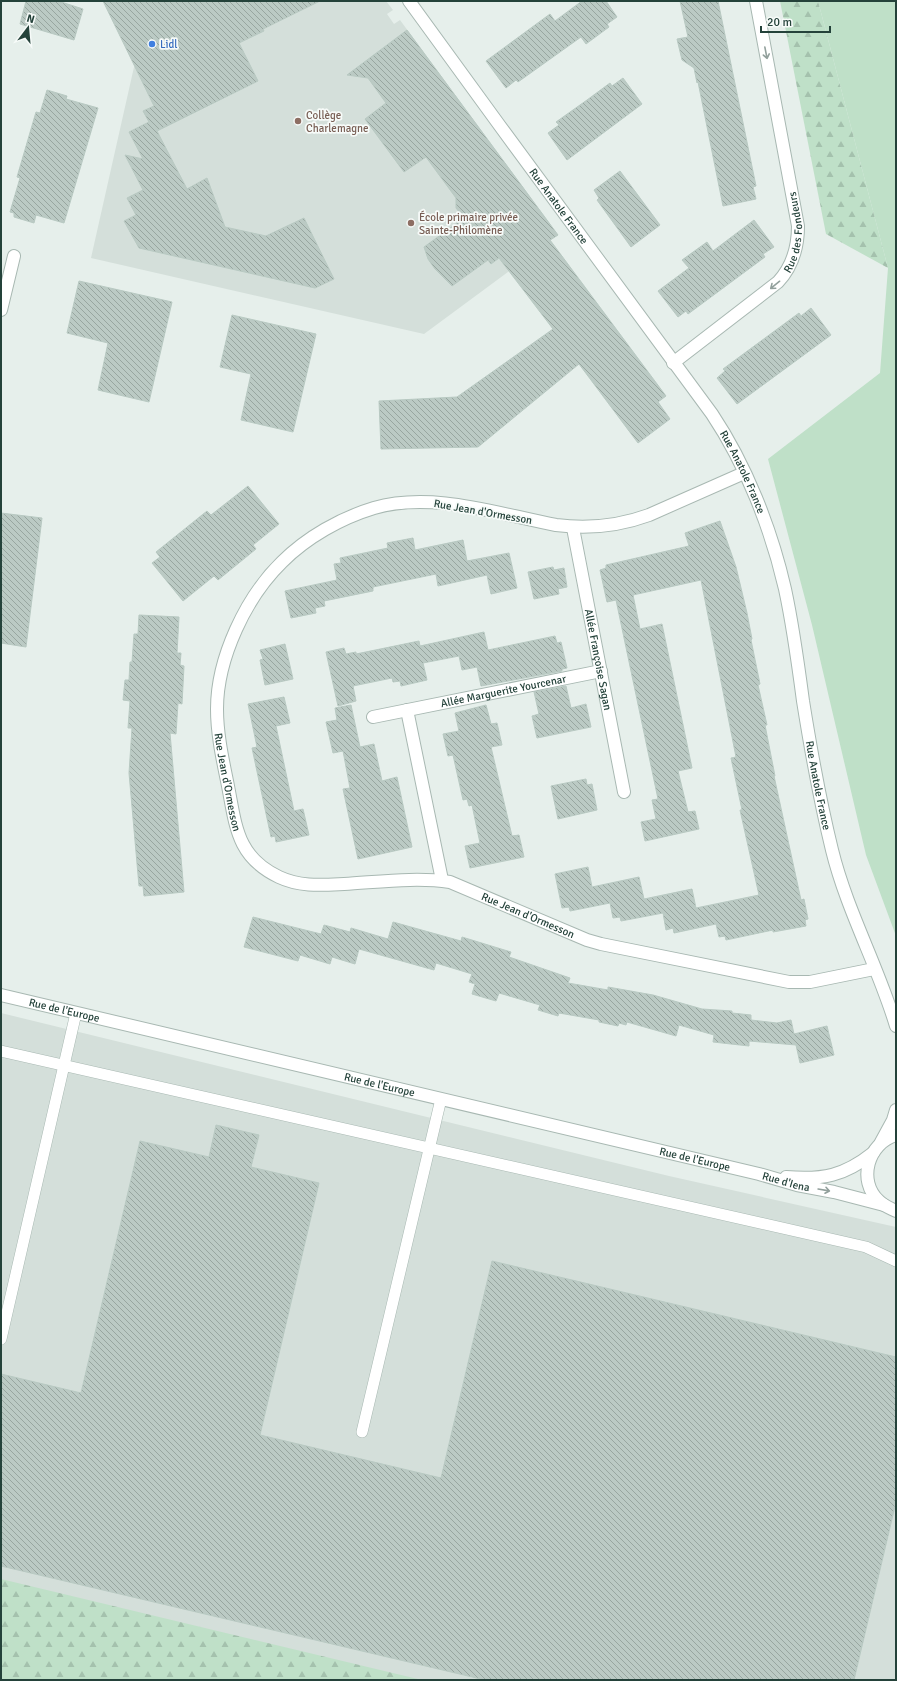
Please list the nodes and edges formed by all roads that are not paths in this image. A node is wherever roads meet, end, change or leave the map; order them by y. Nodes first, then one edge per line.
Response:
1 (409, 1) edge
2 (756, 1) edge
3 (14, 256) dead end
4 (1, 310) edge
5 (673, 362) junction
6 (744, 473) junction
7 (573, 528) junction
8 (600, 671) junction
9 (407, 710) junction
10 (373, 717) dead end
11 (624, 792) dead end
12 (442, 880) junction
13 (874, 969) junction
14 (1, 995) edge
15 (76, 1013) junction
16 (896, 1026) edge
17 (1, 1050) edge
18 (64, 1065) junction
19 (441, 1099) junction
20 (896, 1110) edge
21 (896, 1135) edge
22 (881, 1143) junction
23 (430, 1148) junction
24 (873, 1153) junction
25 (759, 1174) junction
26 (884, 1205) junction
27 (896, 1211) edge
28 (896, 1261) edge
29 (1, 1339) edge
30 (362, 1432) dead end

1 - 5 street, Rue Anatole France
2 -> 5 street, Rue des Fondeurs
3 - 4 street
5 - 6 street, Rue Anatole France
6 - 7 street, Rue Jean d'Ormesson
6 - 13 street, Rue Anatole France
7 - 8 street, Allée Françoise Sagan
7 - 12 street, Rue Jean d'Ormesson
8 - 9 street, Allée Marguerite Yourcenar
8 - 11 street, Allée Françoise Sagan
9 - 10 street, Allée Marguerite Yourcenar
9 - 12 street
12 - 13 street, Rue Jean d'Ormesson
13 - 16 street, Rue Anatole France
14 - 15 street, Rue de l'Europe
15 - 18 lane
15 - 19 street, Rue de l'Europe
17 - 18 lane
18 - 23 lane
18 - 29 lane
19 - 23 lane
19 - 25 street, Rue de l'Europe
20 - 22 street
21 - 22 street
22 - 24 street
23 - 28 lane
23 - 30 lane
24 - 25 street, Rue d'Iena
24 - 26 street
25 -> 26 street, Rue d'Iena
26 - 27 street

